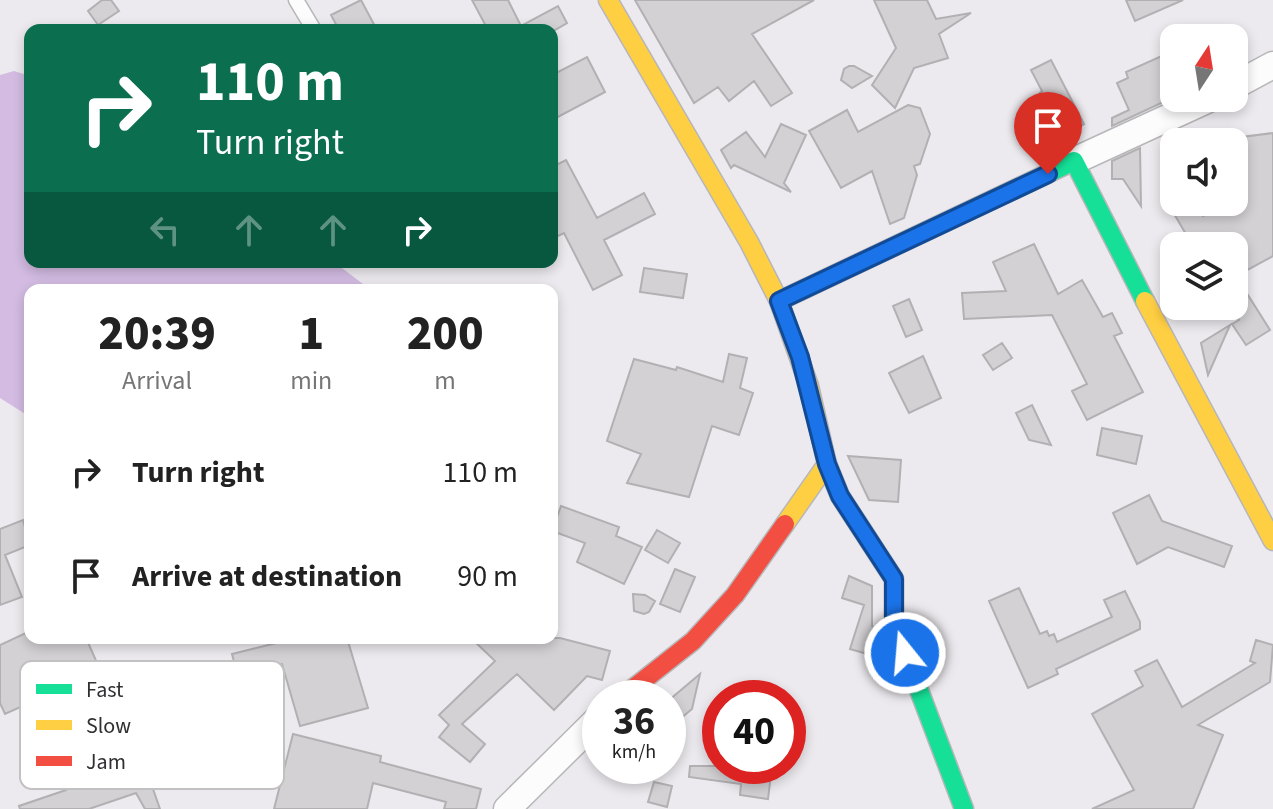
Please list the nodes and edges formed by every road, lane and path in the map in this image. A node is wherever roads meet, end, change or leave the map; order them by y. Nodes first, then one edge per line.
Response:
1 (296, 0) edge
2 (608, 0) edge
3 (310, 24) edge
4 (1273, 65) edge
5 (1248, 78) edge
6 (1181, 112) edge
7 (1074, 161) junction
8 (779, 301) junction
9 (827, 464) junction
10 (1273, 541) edge
11 (644, 680) edge
12 (582, 735) edge
13 (507, 809) edge
14 (964, 809) edge

1 - 3 lane
2 - 8 street
4 - 5 street
6 - 7 street
7 - 8 street
7 - 10 street
8 - 9 street
9 - 11 street
9 - 14 street
12 - 13 street

